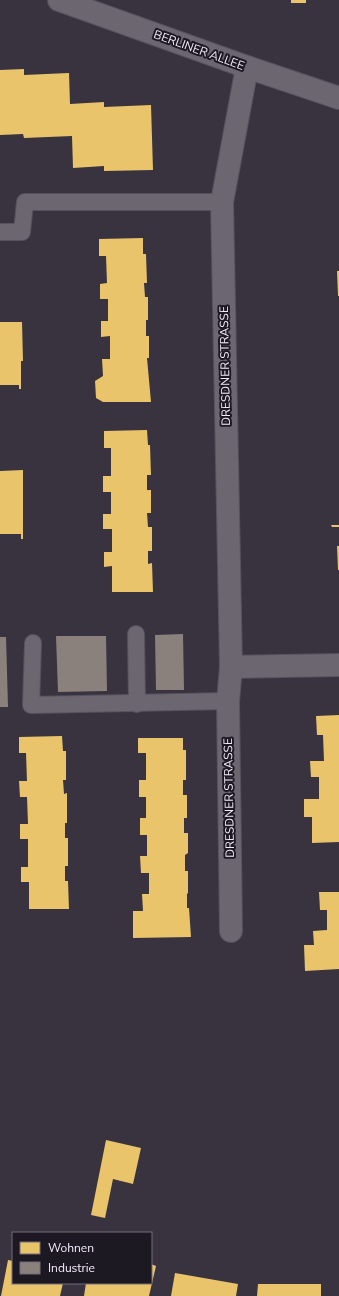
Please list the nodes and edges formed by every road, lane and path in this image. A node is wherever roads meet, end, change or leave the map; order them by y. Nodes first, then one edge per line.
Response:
1 (59, 0) edge
2 (247, 67) junction
3 (339, 98) edge
4 (222, 202) junction
5 (0, 232) edge
6 (136, 634) dead end
7 (33, 643) dead end
8 (339, 665) edge
9 (231, 666) junction
10 (228, 701) junction
11 (136, 704) junction
12 (231, 930) dead end

1 - 2 street, BERLINER ALLEE
2 - 3 street, BERLINER ALLEE
2 - 4 street, DRESDNER STRASSE
4 - 5 lane
4 - 9 street, DRESDNER STRASSE
6 - 11 lane
7 - 11 lane
8 - 9 street
9 - 10 street, DRESDNER STRASSE
10 - 11 lane
10 - 12 street, DRESDNER STRASSE

